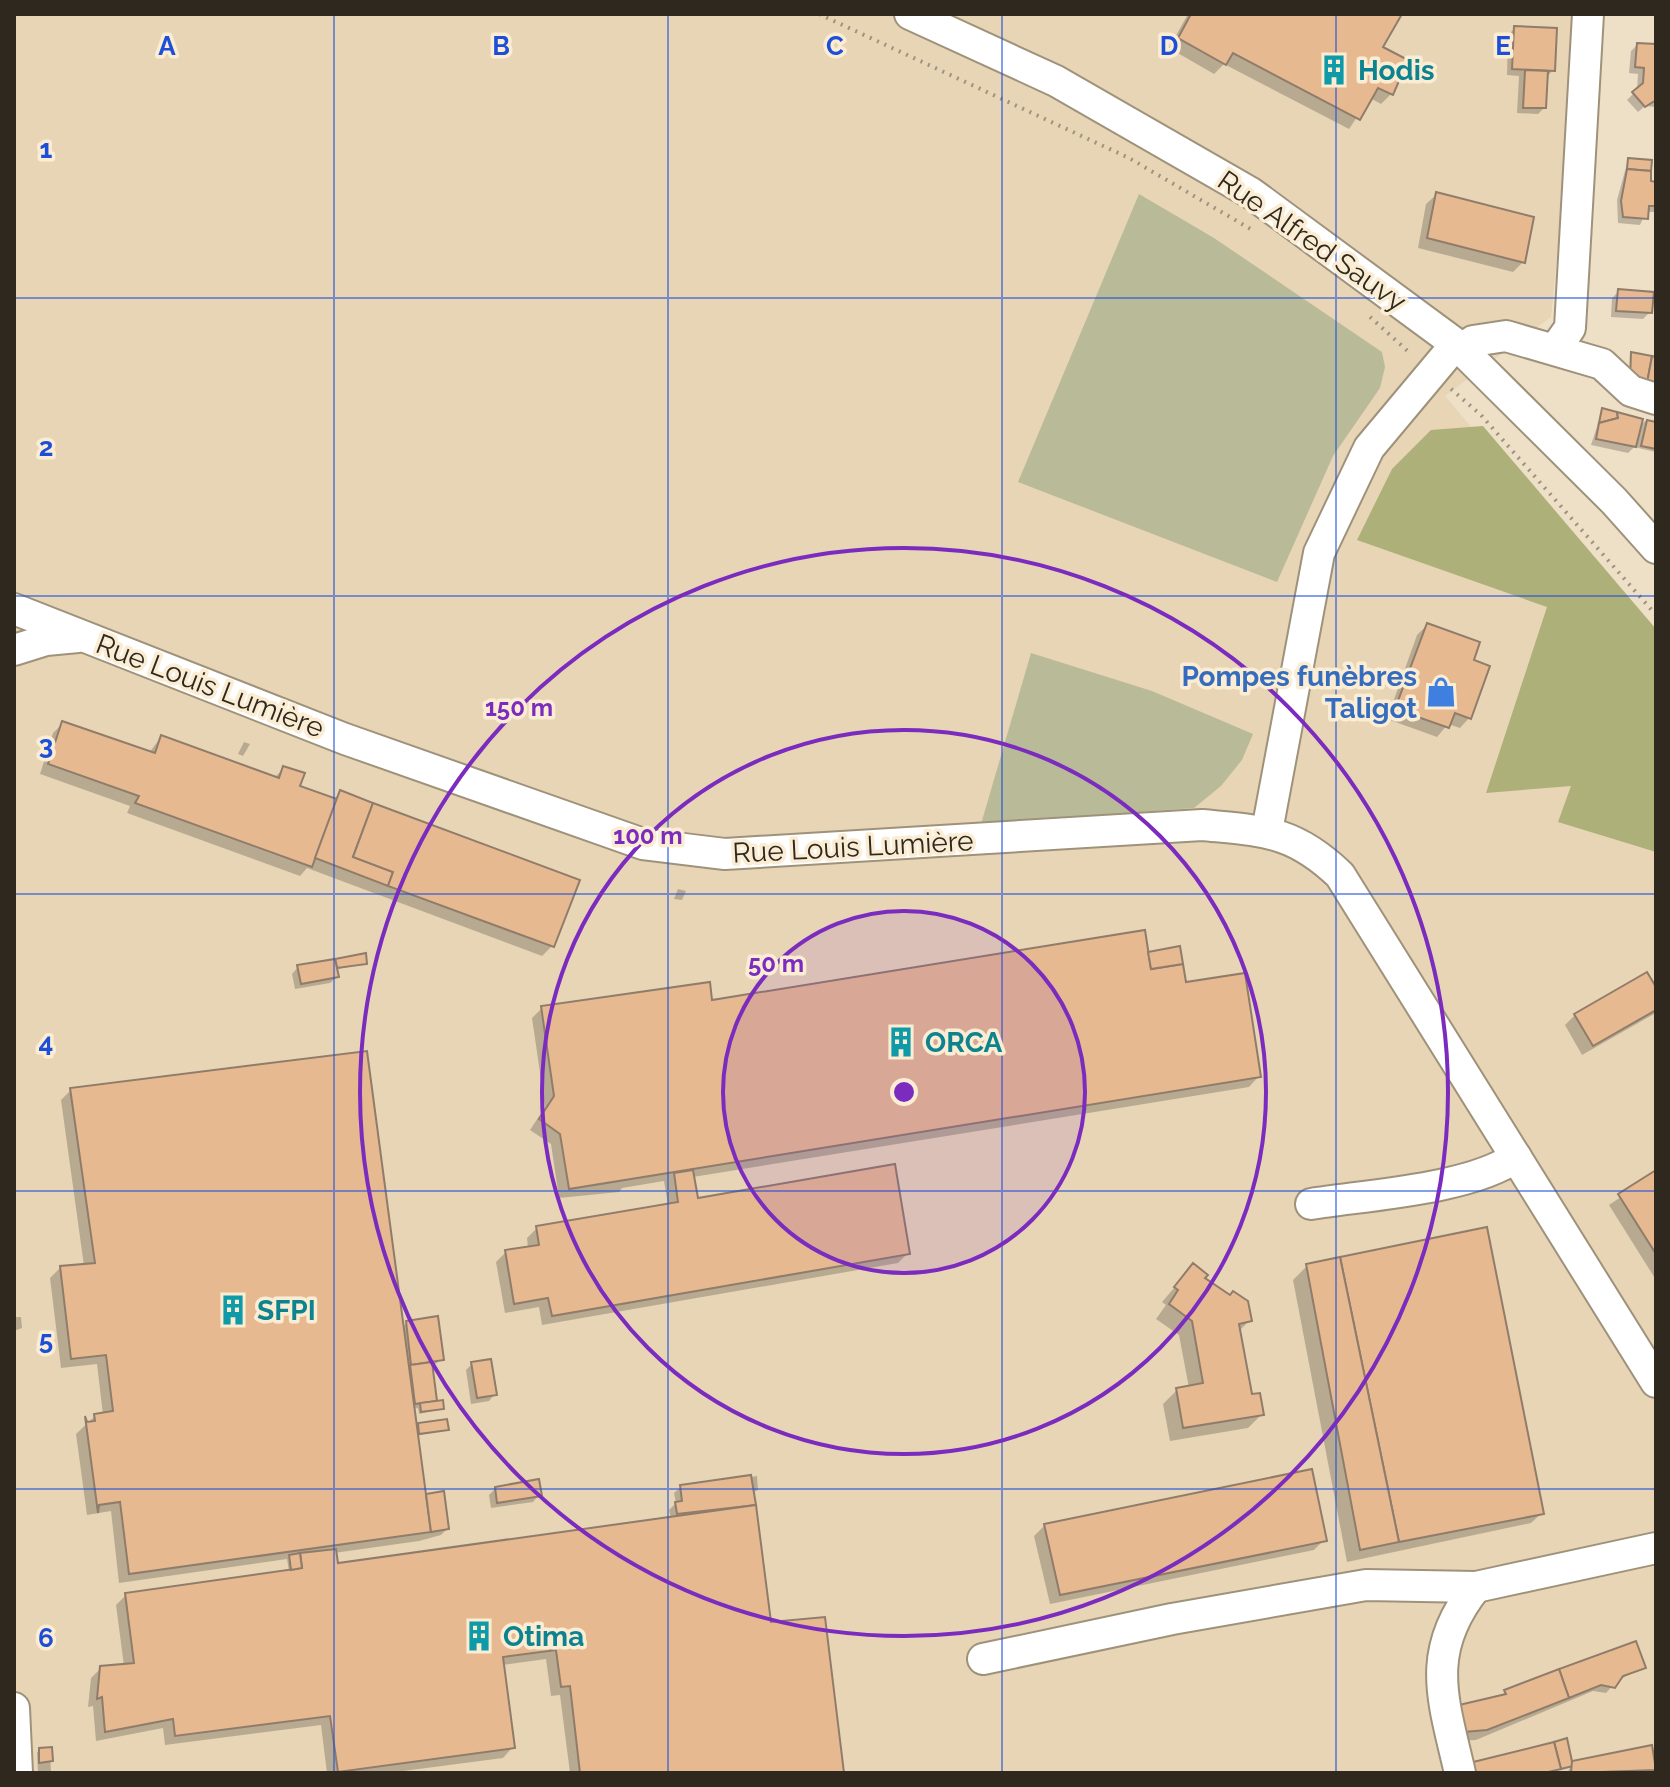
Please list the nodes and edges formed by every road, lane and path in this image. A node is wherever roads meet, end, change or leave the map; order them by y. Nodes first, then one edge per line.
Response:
1 (819, 14) edge
2 (910, 14) edge
3 (1588, 14) edge
4 (1265, 238) dead end
5 (1359, 309) dead end
6 (1459, 347) junction
7 (1555, 349) junction
8 (1431, 373) junction
9 (1656, 399) edge
10 (1656, 548) edge
11 (14, 609) edge
12 (1656, 615) edge
13 (84, 637) junction
14 (14, 650) edge
15 (1267, 831) junction
16 (1516, 1157) junction
17 (1311, 1204) dead end
18 (1656, 1382) edge
19 (1656, 1548) edge
20 (1476, 1587) junction
21 (983, 1659) dead end
22 (14, 1708) edge
23 (17, 1773) edge
24 (1460, 1773) edge

1 - 4 path
2 - 6 street, Rue Alfred Sauvy
3 - 7 street
5 - 8 path
6 - 7 street
6 - 8 street
6 - 10 street, Rue Alfred Sauvy
7 - 9 street
8 - 12 path
8 - 15 street
11 - 13 street, Rue Louis Lumière
13 - 14 street
13 - 15 street, Rue Louis Lumière
15 - 16 street, Rue Louis Lumière
16 - 17 street
16 - 18 street, Rue Louis Lumière
19 - 20 street
20 - 21 street
20 - 24 street
22 - 23 street

